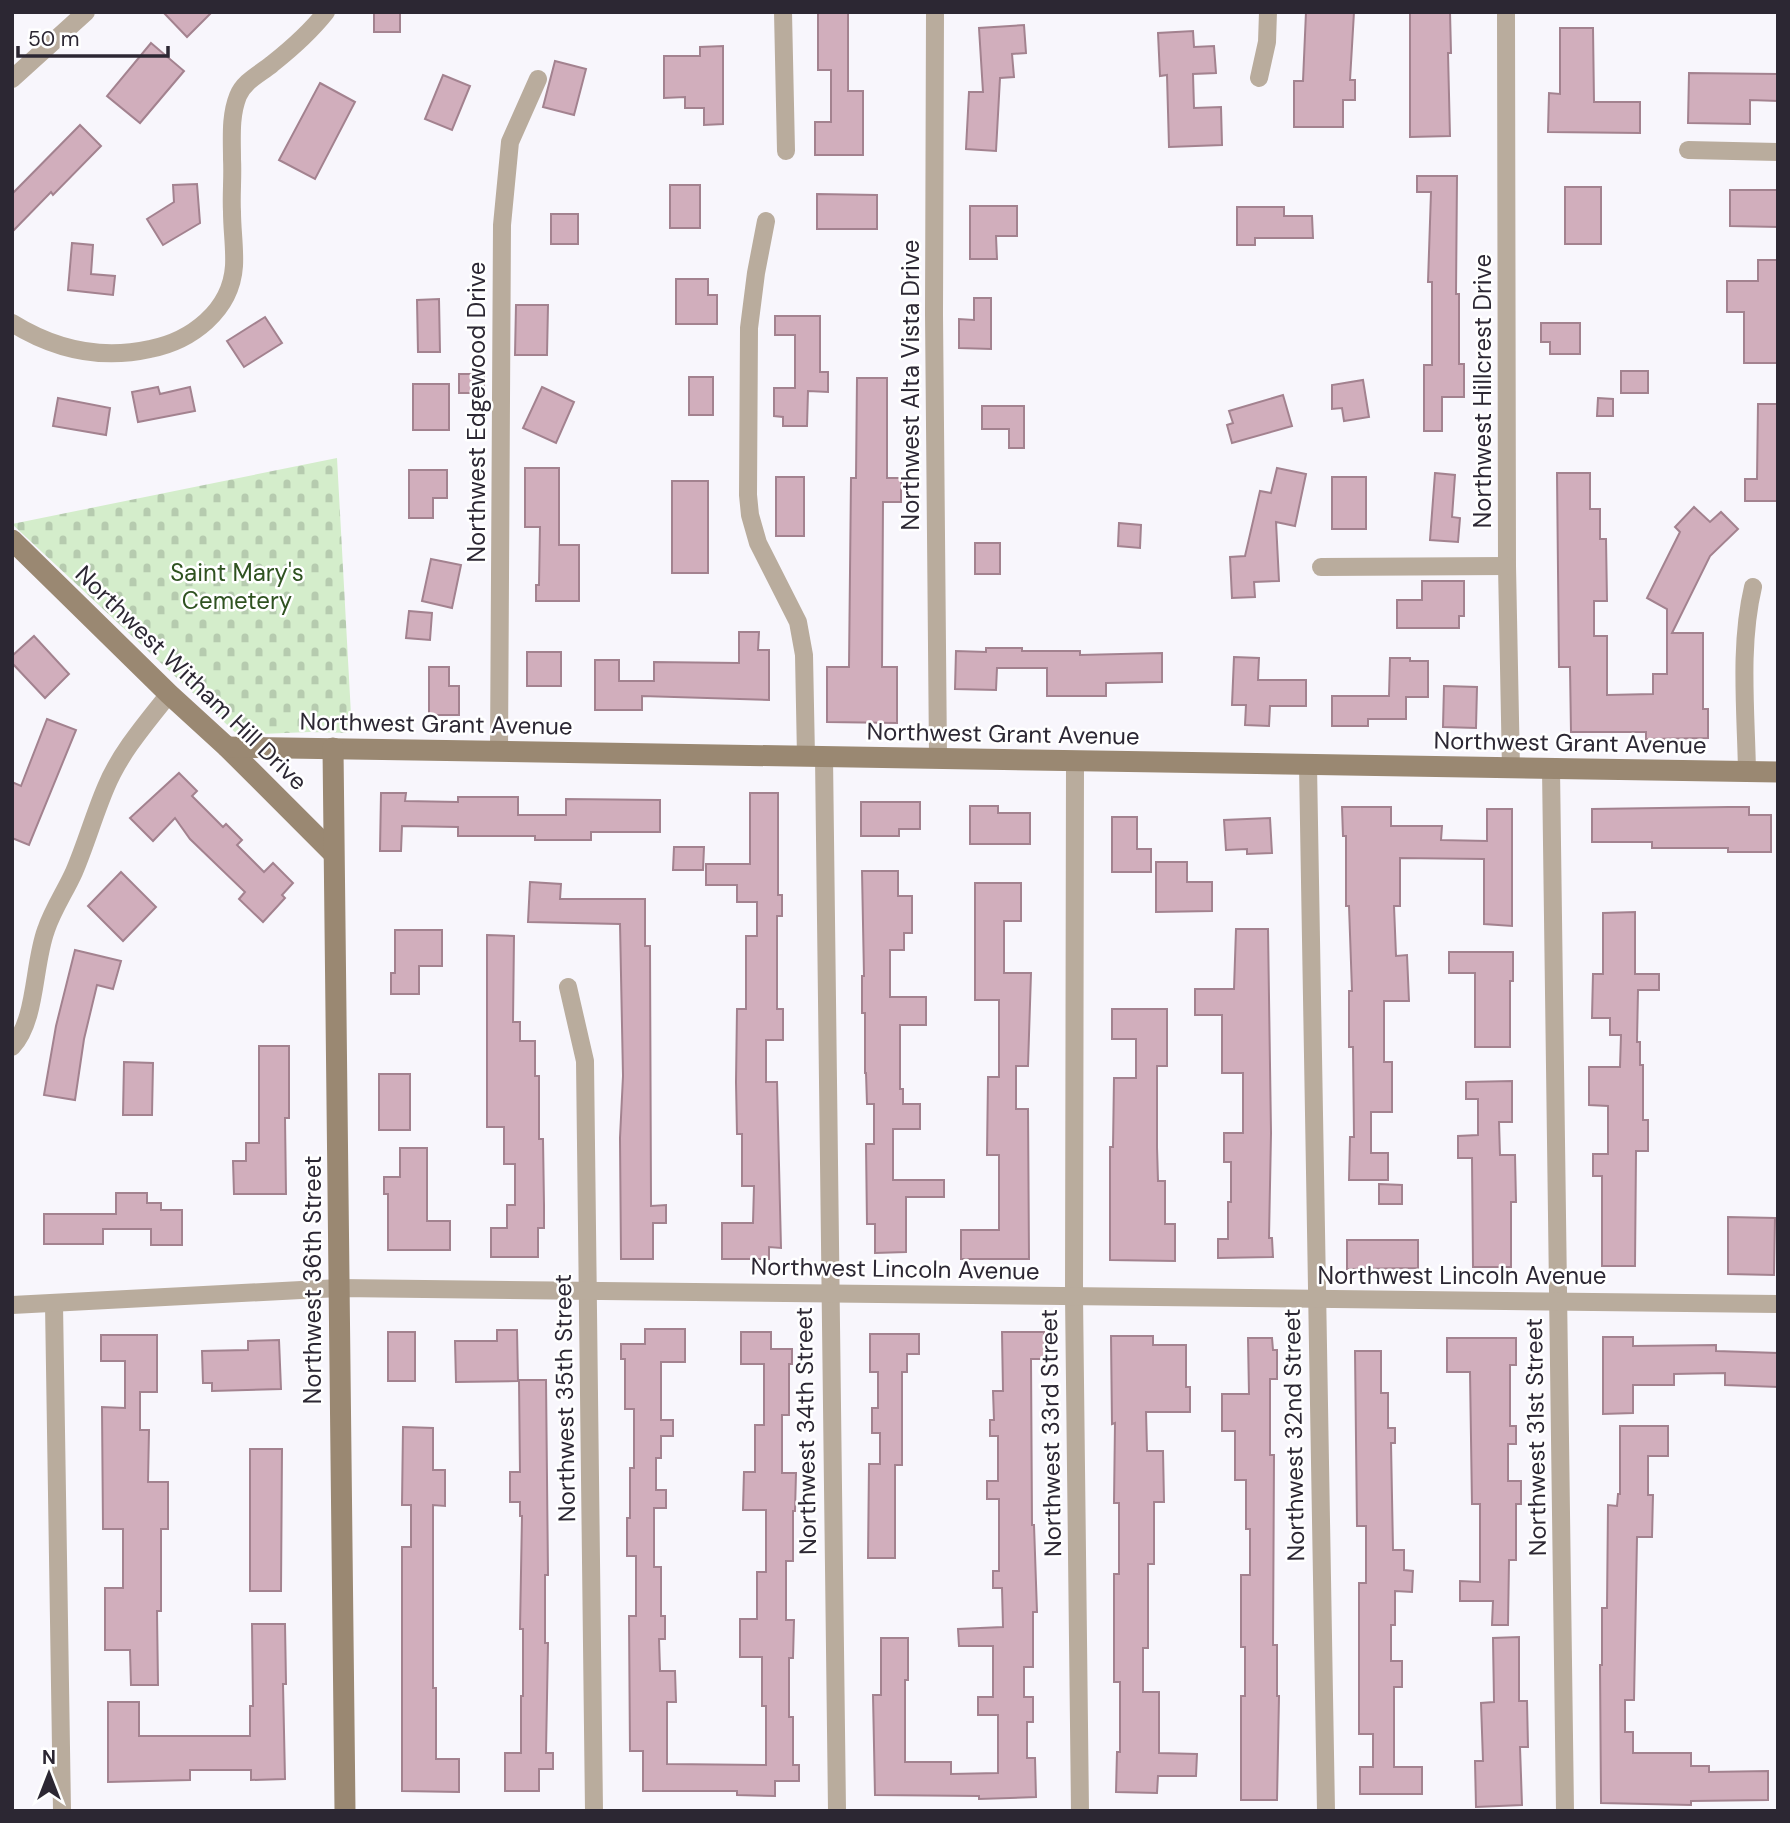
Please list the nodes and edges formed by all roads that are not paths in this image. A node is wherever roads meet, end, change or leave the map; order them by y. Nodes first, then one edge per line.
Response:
1 (86, 12) edge
2 (326, 12) edge
3 (783, 12) edge
4 (934, 12) edge
5 (1268, 12) edge
6 (1506, 12) edge
7 (1259, 78) dead end
8 (12, 79) edge
9 (538, 79) dead end
10 (1688, 150) dead end
11 (786, 151) dead end
12 (1778, 152) edge
13 (766, 221) dead end
14 (12, 323) edge
15 (12, 540) edge
16 (1507, 566) junction
17 (1321, 567) dead end
18 (1753, 587) dead end
19 (169, 694) junction
20 (227, 747) junction
21 (333, 748) junction
22 (499, 752) junction
23 (815, 757) junction
24 (938, 757) junction
25 (1075, 762) junction
26 (1308, 765) junction
27 (1511, 769) junction
28 (1551, 769) junction
29 (1747, 772) junction
30 (1778, 772) edge
31 (334, 853) junction
32 (568, 987) dead end
33 (12, 1047) edge
34 (339, 1288) junction
35 (588, 1291) junction
36 (829, 1293) junction
37 (1074, 1296) junction
38 (1316, 1299) junction
39 (1559, 1301) junction
40 (54, 1304) junction
41 (1778, 1304) edge
42 (12, 1305) edge
43 (62, 1811) edge
44 (345, 1811) edge
45 (594, 1811) edge
46 (836, 1811) edge
47 (1080, 1811) edge
48 (1326, 1811) edge
49 (1565, 1811) edge

1 - 8 street
2 - 14 street
3 - 11 street
4 - 24 street, Northwest Alta Vista Drive
5 - 7 street
6 - 16 street, Northwest Hillcrest Drive
9 - 22 street, Northwest Edgewood Drive
10 - 12 street
13 - 23 street, Northwest 34th Street
15 - 19 street, Northwest Witham Hill Drive
16 - 17 street
16 - 27 street, Northwest Hillcrest Drive
18 - 29 street
19 - 20 street, Northwest Witham Hill Drive
19 - 33 street
20 - 21 street, Northwest Grant Avenue
20 - 31 street, Northwest Witham Hill Drive
21 - 22 street, Northwest Grant Avenue
21 - 31 street, Northwest 36th Street
22 - 23 street, Northwest Grant Avenue
23 - 24 street, Northwest Grant Avenue
23 - 36 street, Northwest 34th Street
24 - 25 street, Northwest Grant Avenue
25 - 26 street, Northwest Grant Avenue
25 - 37 street, Northwest 33rd Street
26 - 27 street, Northwest Grant Avenue
26 - 38 street, Northwest 32nd Street
27 - 28 street, Northwest Grant Avenue
28 - 29 street, Northwest Grant Avenue
28 - 39 street, Northwest 31st Street
29 - 30 street, Northwest Grant Avenue
31 - 34 street, Northwest 36th Street
32 - 35 street, Northwest 35th Street
34 - 35 street, Northwest Lincoln Avenue
34 - 40 street, Northwest Lincoln Avenue
34 - 44 street, Northwest 36th Street
35 - 36 street, Northwest Lincoln Avenue
35 - 45 street, Northwest 35th Street
36 - 37 street, Northwest Lincoln Avenue
36 - 46 street, Northwest 34th Street
37 - 38 street, Northwest Lincoln Avenue
37 - 47 street, Northwest 33rd Street
38 - 39 street, Northwest Lincoln Avenue
38 - 48 street, Northwest 32nd Street
39 - 41 street, Northwest Lincoln Avenue
39 - 49 street, Northwest 31st Street
40 - 42 street, Northwest Lincoln Avenue
40 - 43 street

